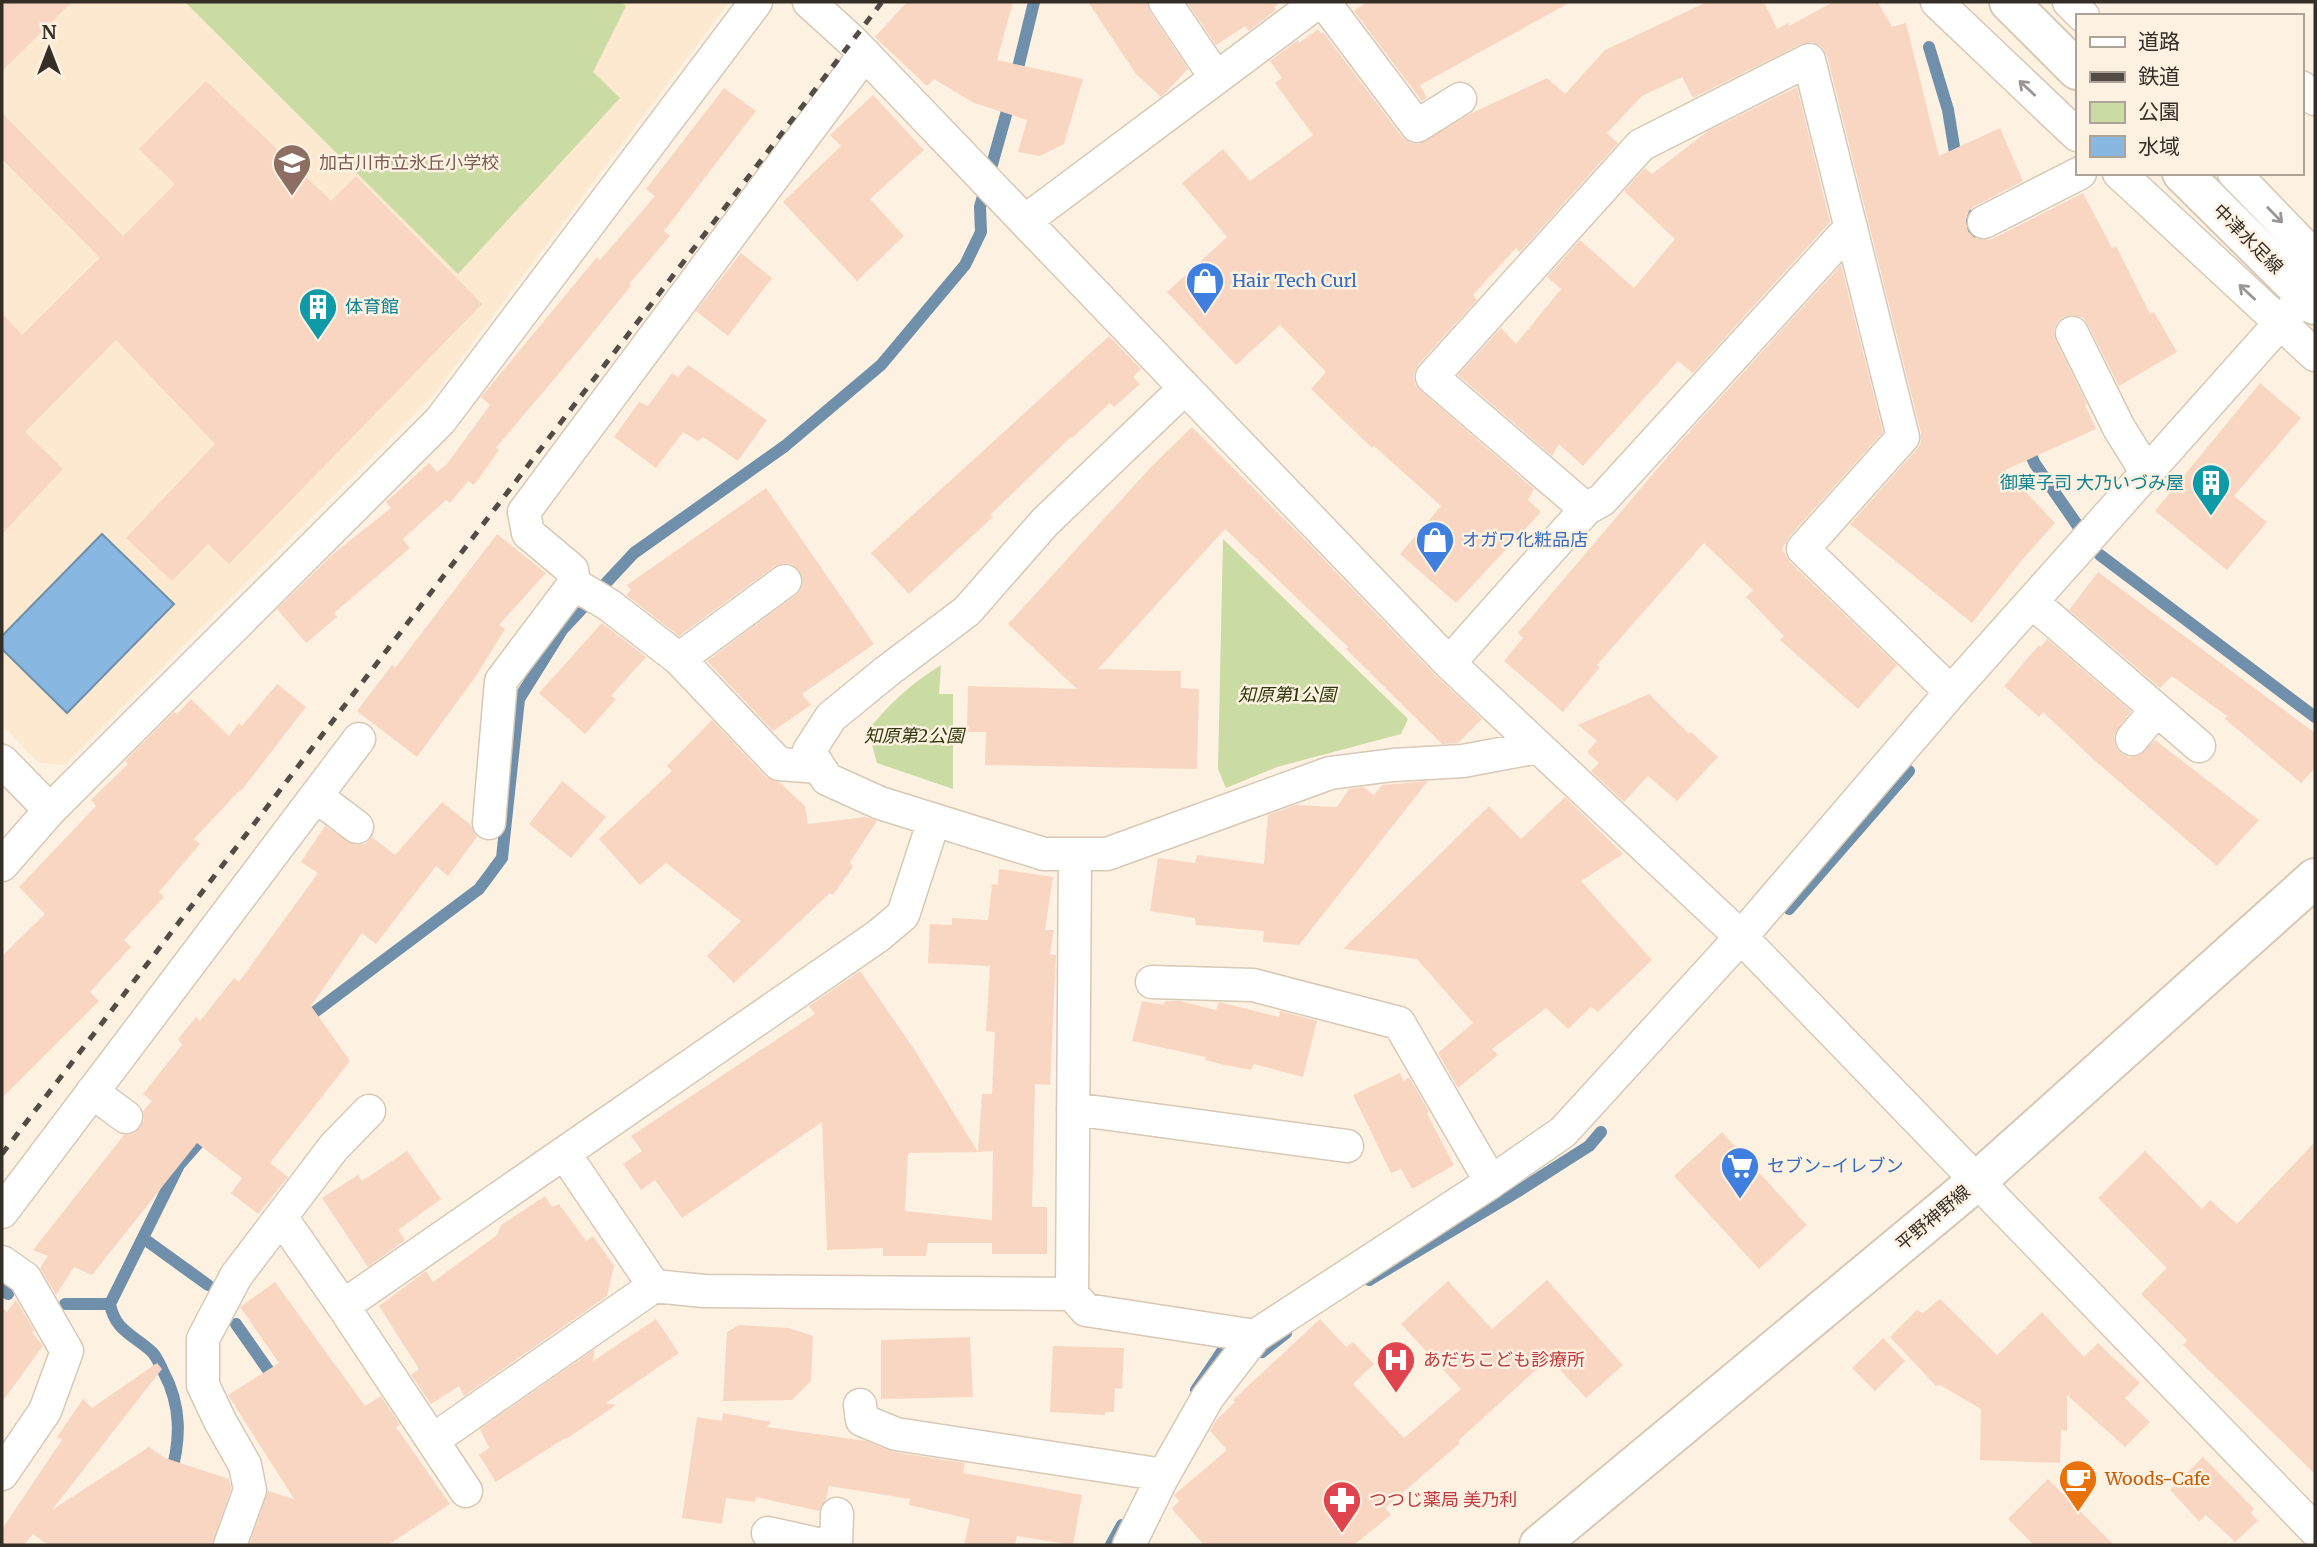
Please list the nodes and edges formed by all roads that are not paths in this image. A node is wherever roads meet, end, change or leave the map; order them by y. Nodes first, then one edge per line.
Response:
1 (756, 2) edge
2 (1165, 2) edge
3 (1318, 2) edge
4 (1324, 2) edge
5 (1937, 2) edge
6 (2009, 2) edge
7 (814, 4) edge
8 (865, 54) junction
9 (2076, 69) edge
10 (1216, 78) junction
11 (1460, 99) dead end
12 (2076, 134) edge
13 (2076, 175) edge
14 (2121, 175) edge
15 (2184, 175) edge
16 (2236, 175) edge
17 (1025, 221) junction
18 (1984, 222) dead end
19 (1851, 227) junction
20 (2315, 257) edge
21 (2312, 295) edge
22 (2280, 323) junction
23 (2072, 333) dead end
24 (2315, 355) edge
25 (1185, 388) junction
26 (2147, 472) junction
27 (1586, 509) junction
28 (785, 581) dead end
29 (573, 584) junction
30 (2032, 602) junction
31 (679, 659) junction
32 (1449, 663) junction
33 (1951, 692) junction
34 (2155, 711) junction
35 (359, 739) dead end
36 (2132, 739) dead end
37 (2199, 746) dead end
38 (1538, 747) junction
39 (2, 761) edge
40 (819, 767) junction
41 (316, 796) junction
42 (50, 810) junction
43 (934, 820) junction
44 (489, 823) dead end
45 (357, 827) dead end
46 (1074, 854) junction
47 (2, 865) edge
48 (2315, 878) edge
49 (1741, 937) junction
50 (1152, 982) dead end
51 (92, 1093) junction
52 (1073, 1109) junction
53 (369, 1111) dead end
54 (126, 1117) dead end
55 (1347, 1146) dead end
56 (564, 1153) junction
57 (1978, 1181) junction
58 (1491, 1182) junction
59 (2, 1213) edge
60 (281, 1217) junction
61 (2, 1262) edge
62 (654, 1286) junction
63 (1072, 1294) junction
64 (343, 1306) junction
65 (1255, 1336) junction
66 (860, 1405) dead end
67 (433, 1440) junction
68 (2, 1475) edge
69 (1164, 1475) junction
70 (466, 1491) dead end
71 (837, 1514) dead end
72 (2315, 1530) edge
73 (768, 1533) dead end
74 (230, 1545) edge
75 (822, 1545) edge
76 (836, 1545) edge
77 (1129, 1545) edge
78 (1539, 1545) edge

1 - 42 street
2 - 10 street
3 - 10 street
4 - 11 street
12 -> 5 street
6 - 9 street
7 - 8 street
8 - 17 street
8 - 29 street
10 - 17 street
13 - 18 street
22 -> 14 street
15 - 21 street, 中津水足線
16 -> 20 street
17 - 25 street
19 - 27 street
19 - 27 street
19 - 33 street
21 - 22 street
22 - 24 street
22 - 26 street
23 - 26 street
25 - 32 street
25 - 40 street
26 - 30 street
27 - 32 street
28 - 31 street
29 - 31 street
29 - 44 street
30 - 33 street
30 - 34 street
31 - 40 street
32 - 38 street
33 - 49 street
34 - 36 street
34 - 37 street
35 - 41 street
38 - 46 street
38 - 49 street
39 - 42 street
40 - 43 street
41 - 45 street
41 - 51 street
42 - 47 street
43 - 46 street
43 - 56 street
46 - 52 street
48 - 57 street, 平野神野線
49 - 57 street
49 - 58 street
50 - 58 street
51 - 54 street
51 - 59 street
52 - 55 street
52 - 63 street
53 - 60 street
56 - 62 street
56 - 64 street
57 - 72 street
57 - 78 street, 平野神野線
58 - 65 street
60 - 64 street
60 - 74 street
61 - 68 street
62 - 63 street
62 - 67 street
63 - 65 street
64 - 67 street
65 - 69 street
66 - 69 street
67 - 70 street
69 - 77 street
71 - 76 street
73 - 75 street

